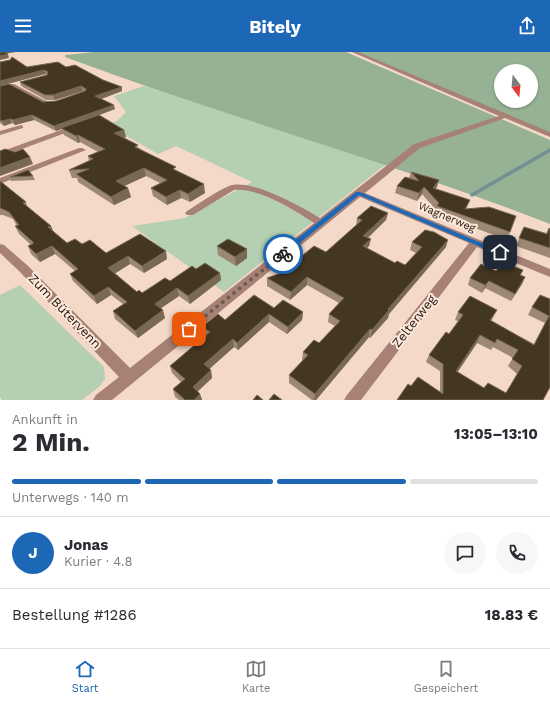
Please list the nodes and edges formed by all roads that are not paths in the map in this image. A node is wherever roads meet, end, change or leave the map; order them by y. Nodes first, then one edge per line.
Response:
1 (354, 52) edge
2 (402, 72) junction
3 (390, 74) dead end
4 (26, 82) edge
5 (60, 102) edge
6 (505, 116) junction
7 (85, 125) edge
8 (21, 126) dead end
9 (0, 133) edge
10 (550, 135) edge
11 (82, 150) dead end
12 (0, 155) edge
13 (0, 181) edge
14 (358, 193) junction
15 (190, 213) dead end
16 (321, 223) junction
17 (475, 242) junction
18 (0, 247) edge
19 (550, 273) edge
20 (129, 377) junction
21 (101, 400) edge
22 (352, 400) edge

1 - 2 street
2 - 3 street
2 - 6 street
4 - 5 street
6 - 10 street
6 - 14 street
7 - 12 street
8 - 9 street
11 - 13 street
14 - 16 street
14 - 17 street, Wagnerweg
15 - 16 street
16 - 20 street
17 - 19 street, Wagnerweg
17 - 22 street, Zelterweg
18 - 20 street, Zum Bütervenn
20 - 21 street

